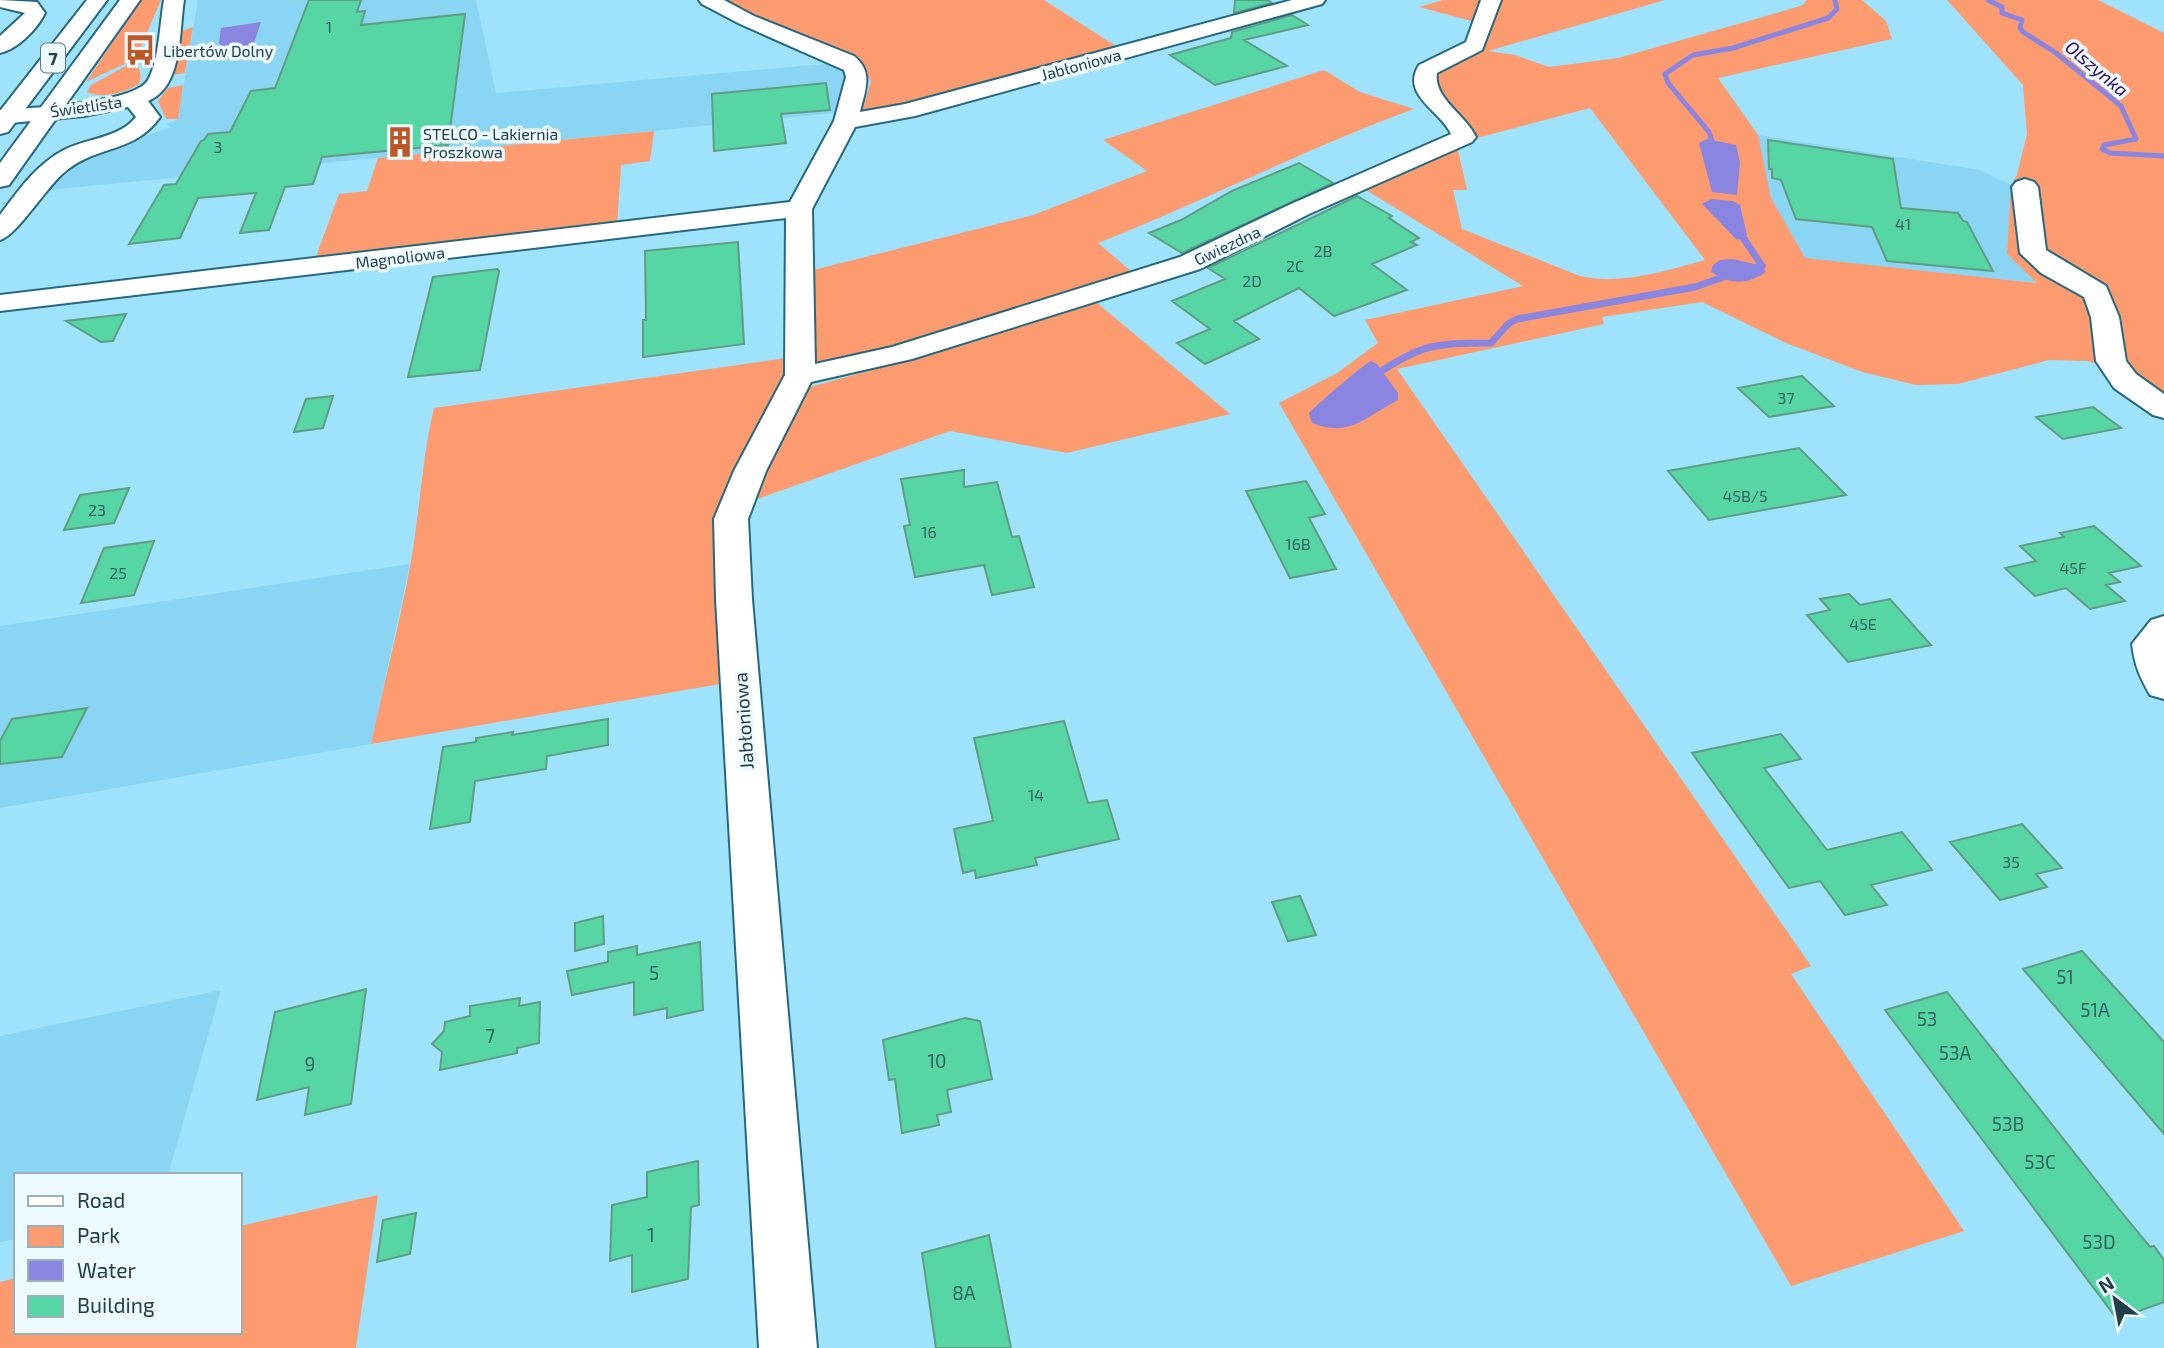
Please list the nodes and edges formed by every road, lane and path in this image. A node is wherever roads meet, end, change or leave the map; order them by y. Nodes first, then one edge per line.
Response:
1 (97, 0) edge
2 (130, 0) edge
3 (174, 0) edge
4 (709, 0) edge
5 (1315, 0) edge
6 (1491, 0) edge
7 (0, 1) edge
8 (0, 47) edge
9 (133, 99) junction
10 (49, 112) junction
11 (3, 120) edge
12 (846, 121) junction
13 (0, 180) edge
14 (2025, 187) dead end
15 (799, 209) junction
16 (0, 232) edge
17 (0, 303) edge
18 (800, 376) junction
19 (2164, 408) edge
20 (2164, 630) edge
21 (2164, 684) edge
22 (788, 1348) edge

1 - 11 main road, 7
2 - 10 main road, 7
3 - 9 main road, Świetlista
4 - 12 main road
5 - 12 main road, Jabłoniowa
6 - 18 main road, Gwiezdna
7 - 8 main road
9 - 10 main road, Świetlista
9 - 16 main road
10 - 11 main road, Świetlista
10 - 13 main road, 7
12 - 15 main road
14 - 19 main road
15 - 17 main road, Magnoliowa
15 - 18 main road, Jabłoniowa
18 - 22 main road, Jabłoniowa
20 - 21 main road

